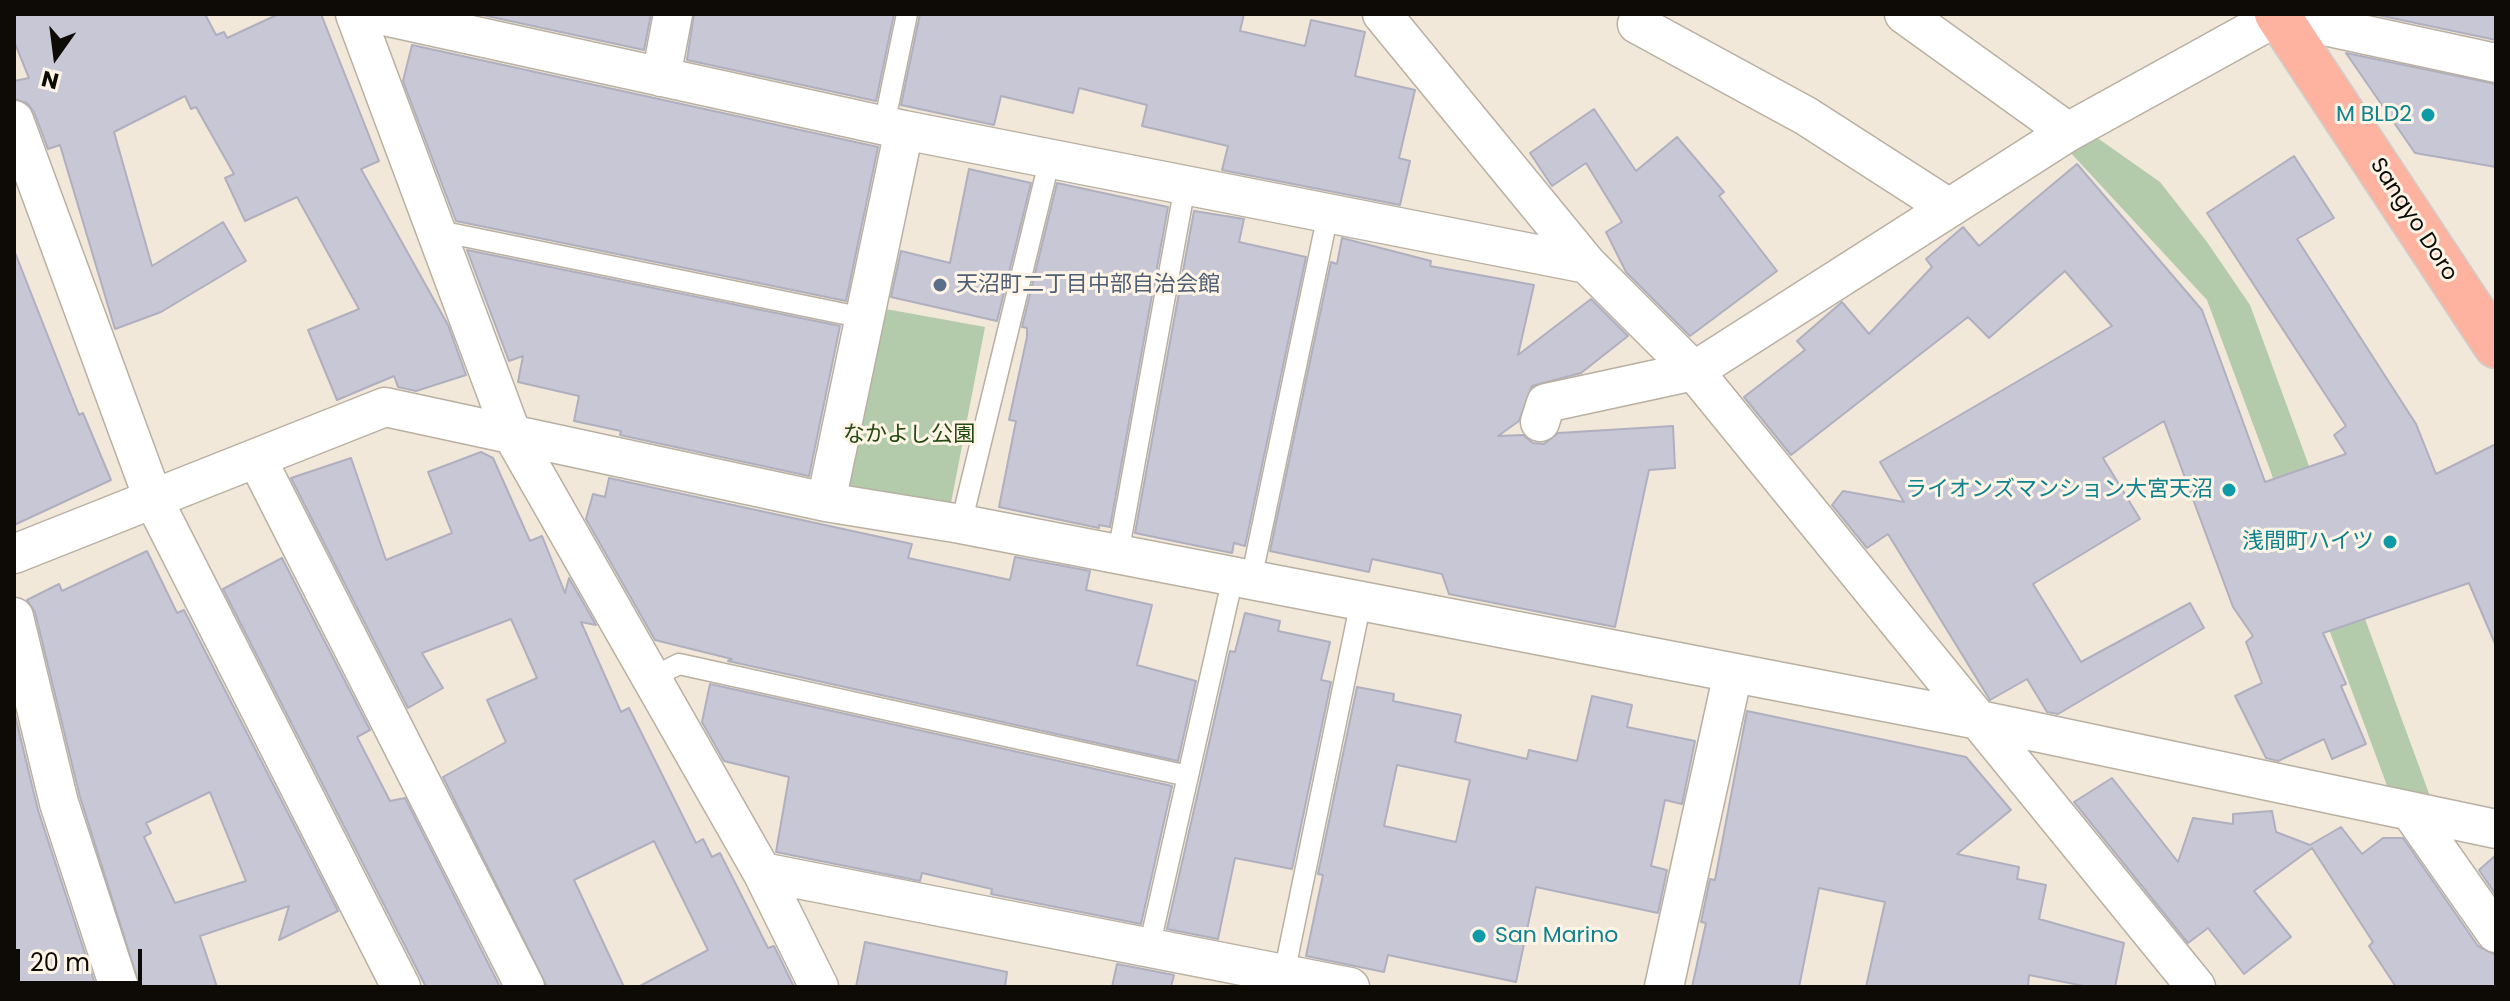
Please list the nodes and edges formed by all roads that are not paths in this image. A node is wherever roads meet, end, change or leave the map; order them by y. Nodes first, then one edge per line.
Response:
1 (355, 14) edge
2 (375, 14) edge
3 (673, 14) edge
4 (907, 14) edge
5 (1382, 14) edge
6 (1904, 14) edge
7 (2278, 15) edge
8 (1637, 24) dead end
9 (2496, 63) edge
10 (661, 77) junction
11 (14, 120) edge
12 (894, 127) junction
13 (2068, 132) junction
14 (1050, 158) junction
15 (1185, 186) junction
16 (1949, 208) junction
17 (1328, 214) junction
18 (434, 230) junction
19 (1587, 264) junction
20 (864, 318) junction
21 (2496, 346) edge
22 (1694, 371) junction
23 (1540, 422) dead end
24 (511, 432) junction
25 (257, 459) junction
26 (154, 501) junction
27 (826, 502) junction
28 (961, 524) junction
29 (14, 554) edge
30 (1118, 554) junction
31 (1242, 578) junction
32 (1361, 601) junction
33 (14, 617) edge
34 (1733, 673) junction
35 (651, 678) junction
36 (1979, 720) junction
37 (1188, 776) junction
38 (2411, 812) junction
39 (2496, 829) edge
40 (762, 872) junction
41 (2496, 933) edge
42 (1149, 948) junction
43 (1284, 974) junction
44 (119, 987) edge
45 (401, 987) edge
46 (525, 987) edge
47 (819, 987) edge
48 (1350, 987) edge
49 (1664, 987) edge
50 (2196, 987) edge

1 - 18 street
2 - 10 street
3 - 10 street
4 - 12 lane
5 - 19 street
6 - 13 street
7 - 9 street
7 - 13 street
7 - 21 main road, Sangyo Doro
8 - 16 street
10 - 12 street
11 - 26 street
12 - 14 street
12 - 20 street
13 - 16 street
14 - 15 street
14 - 28 lane
15 - 17 street
15 - 30 lane
16 - 22 street
17 - 19 street
17 - 31 lane
18 - 20 lane
18 - 24 street
19 - 22 street
20 - 27 street
22 - 23 street
22 - 36 street
24 - 25 street
24 - 27 street
24 - 35 street
25 - 26 street
25 - 46 street
26 - 29 street
26 - 45 street
27 - 28 street
28 - 30 street
30 - 31 street
31 - 32 street
31 - 37 lane
32 - 34 street
32 - 43 lane
33 - 44 street
34 - 36 street
34 - 49 street
35 - 37 lane
35 - 40 street
36 - 38 street
36 - 50 street
37 - 42 lane
38 - 39 street
38 - 41 street
40 - 42 street
40 - 47 street
42 - 43 street
43 - 48 street

